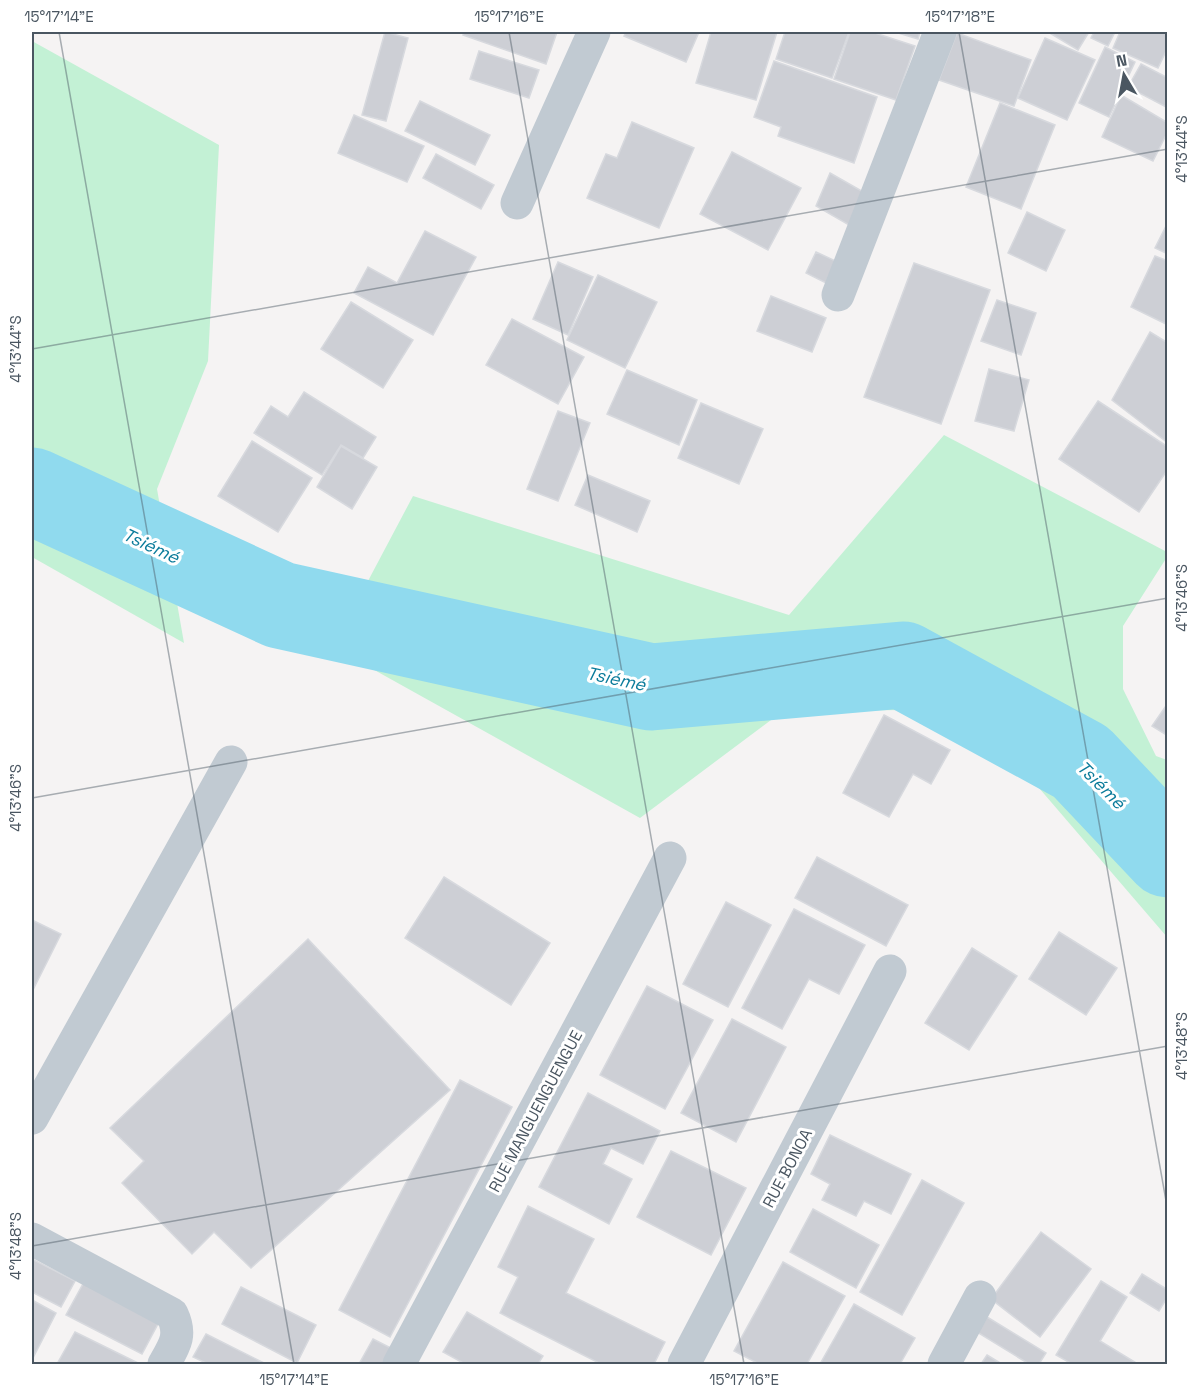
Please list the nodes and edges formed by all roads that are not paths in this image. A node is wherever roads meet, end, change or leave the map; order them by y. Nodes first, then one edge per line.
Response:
1 (594, 32) edge
2 (940, 32) edge
3 (517, 203) dead end
4 (838, 295) dead end
5 (231, 762) dead end
6 (670, 858) dead end
7 (890, 971) dead end
8 (32, 1118) edge
9 (32, 1239) edge
10 (980, 1297) dead end
11 (164, 1365) edge
12 (399, 1365) edge
13 (684, 1365) edge
14 (944, 1365) edge

1 - 3 street
2 - 4 street
5 - 8 street
6 - 12 street, RUE MANGUENGUENGUE
7 - 13 street, RUE BONOA
9 - 11 street
10 - 14 street

